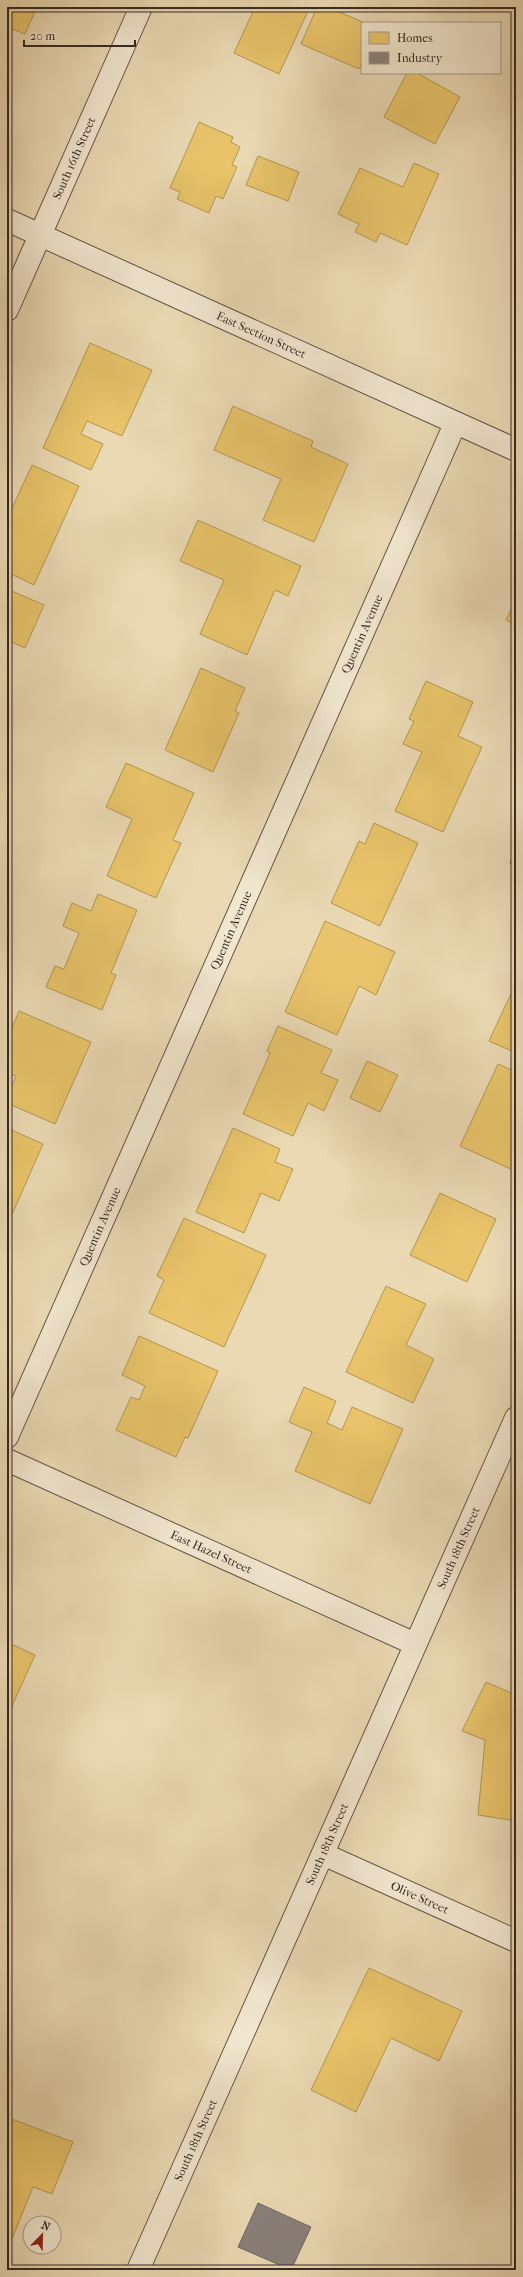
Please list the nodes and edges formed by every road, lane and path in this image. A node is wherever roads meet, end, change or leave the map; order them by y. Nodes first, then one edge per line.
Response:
1 (141, 7) edge
2 (7, 220) edge
3 (41, 235) junction
4 (7, 310) edge
5 (456, 424) junction
6 (516, 450) edge
7 (516, 1418) edge
8 (7, 1437) edge
9 (7, 1460) edge
10 (415, 1644) junction
11 (323, 1854) junction
12 (516, 1941) edge
13 (138, 2270) edge

1 - 3 street, South 16th Street
2 - 3 street, East Section Street
3 - 4 street, South 16th Street
3 - 5 street, East Section Street
5 - 6 street, East Section Street
5 - 8 street, Quentin Avenue
7 - 10 street, South 18th Street
9 - 10 street, East Hazel Street
10 - 11 street, South 18th Street
11 - 12 street, Olive Street
11 - 13 street, South 18th Street

